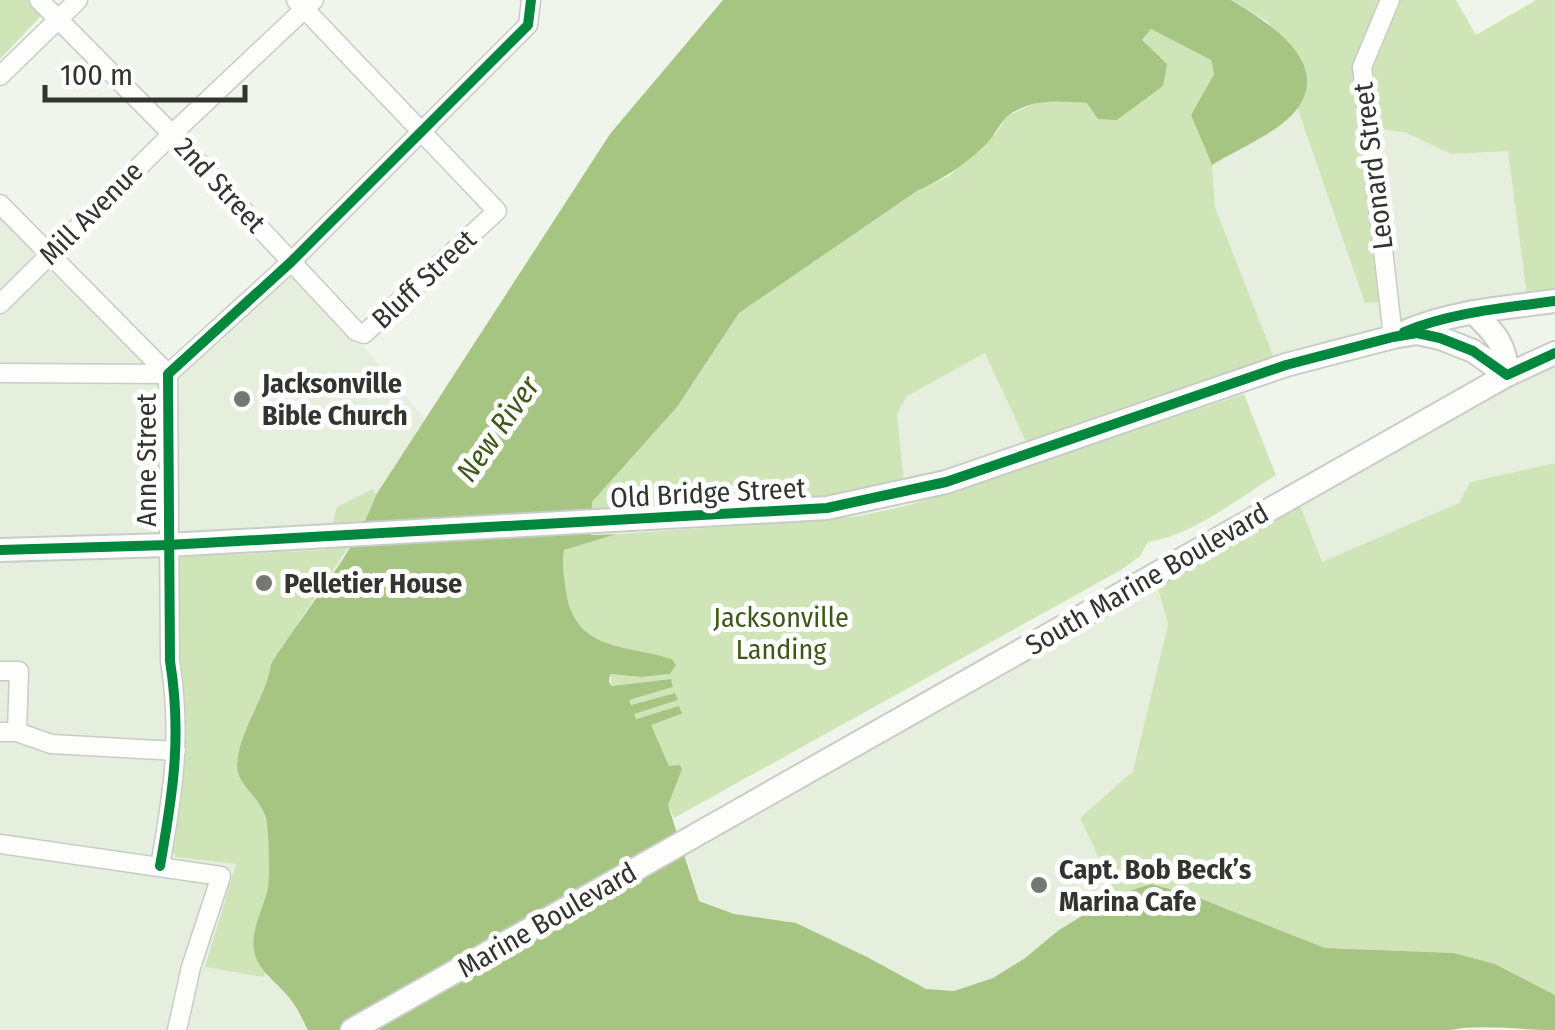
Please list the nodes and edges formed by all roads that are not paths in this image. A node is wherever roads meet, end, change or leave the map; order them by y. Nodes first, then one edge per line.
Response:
1 (38, 0) edge
2 (78, 0) edge
3 (531, 0) edge
4 (1390, 0) edge
5 (306, 3) edge
6 (57, 21) junction
7 (0, 76) edge
8 (420, 132) junction
9 (172, 134) junction
10 (0, 204) edge
11 (50, 254) junction
12 (291, 262) junction
13 (1555, 300) edge
14 (0, 304) edge
15 (1472, 312) junction
16 (356, 331) joint
17 (1393, 337) junction
18 (1555, 353) edge
19 (0, 372) edge
20 (168, 374) junction
21 (1507, 376) junction
22 (168, 544) junction
23 (0, 550) edge
24 (0, 671) edge
25 (9, 732) edge
26 (176, 752) junction
27 (741, 809) joint
28 (0, 844) edge
29 (160, 866) junction
30 (177, 1030) edge
31 (352, 1030) edge

1 - 6 street, 2nd Street
2 - 6 street
3 - 8 street, Anne Street
4 - 17 street, Leonard Street
5 - 8 street
5 - 9 street, Mill Avenue
6 - 7 street
6 - 9 street, 2nd Street
8 - 12 street, Anne Street
8 - 16 street, Bluff Street
9 - 11 street, Mill Avenue
9 - 12 street, 2nd Street
10 - 11 street
11 - 14 street, Mill Avenue
11 - 20 street
12 - 16 street, 2nd Street
12 - 20 street, Anne Street
13 - 15 main road, Old Bridge Street
15 - 17 main road, Old Bridge Street
15 - 21 main road
17 - 21 main road, Old Bridge Street
17 - 22 main road, Old Bridge Street
18 - 21 main road, South Marine Boulevard
19 - 20 street
20 - 22 street, Anne Street
21 - 27 main road, South Marine Boulevard
22 - 23 main road, Old Bridge Street
22 - 26 street, Anne Street
24 - 25 street
25 - 26 street
26 - 29 street, Anne Street
27 - 31 main road, Marine Boulevard
28 - 29 street
29 - 30 street

